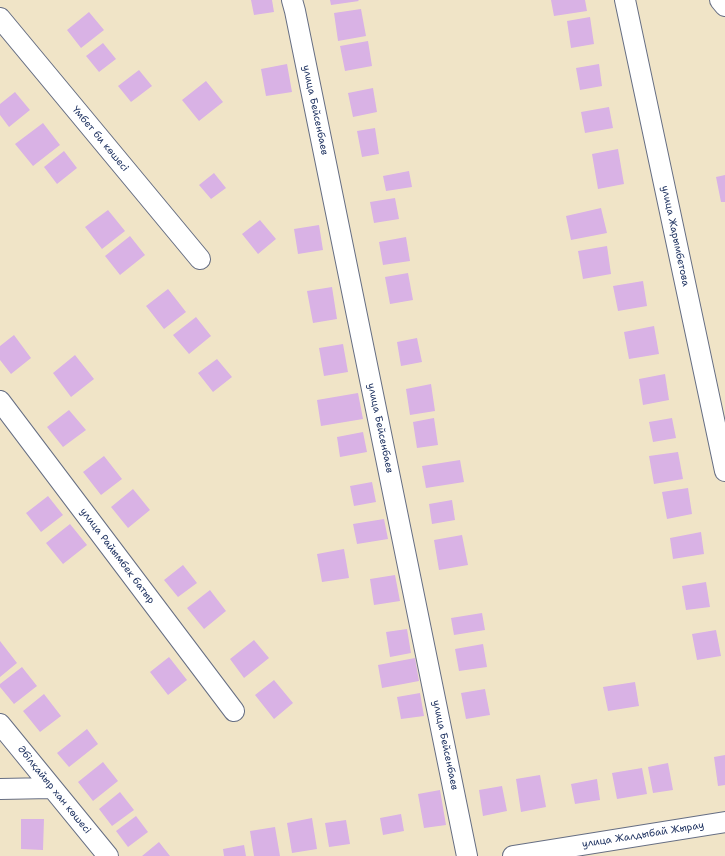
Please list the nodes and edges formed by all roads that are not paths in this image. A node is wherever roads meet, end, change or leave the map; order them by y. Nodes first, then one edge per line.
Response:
1 (292, 0) edge
2 (625, 0) edge
3 (720, 0) edge
4 (725, 6) edge
5 (0, 18) edge
6 (200, 259) dead end
7 (0, 401) edge
8 (725, 471) edge
9 (234, 710) dead end
10 (0, 724) edge
11 (51, 788) junction
12 (0, 789) edge
13 (725, 822) edge
14 (108, 856) edge
15 (467, 856) edge
16 (513, 856) edge

1 - 15 street, улица Бейсенбаев
2 - 8 street, улица Жарымбетова
3 - 4 street
5 - 6 street, Үмбет би көшесі
7 - 9 street, улица Райымбек батыр
10 - 11 street, Әбілқайыр хан көшесі
11 - 12 street
11 - 14 street, Әбілқайыр хан көшесі
13 - 16 street, улица Жалдыбай Жырау

